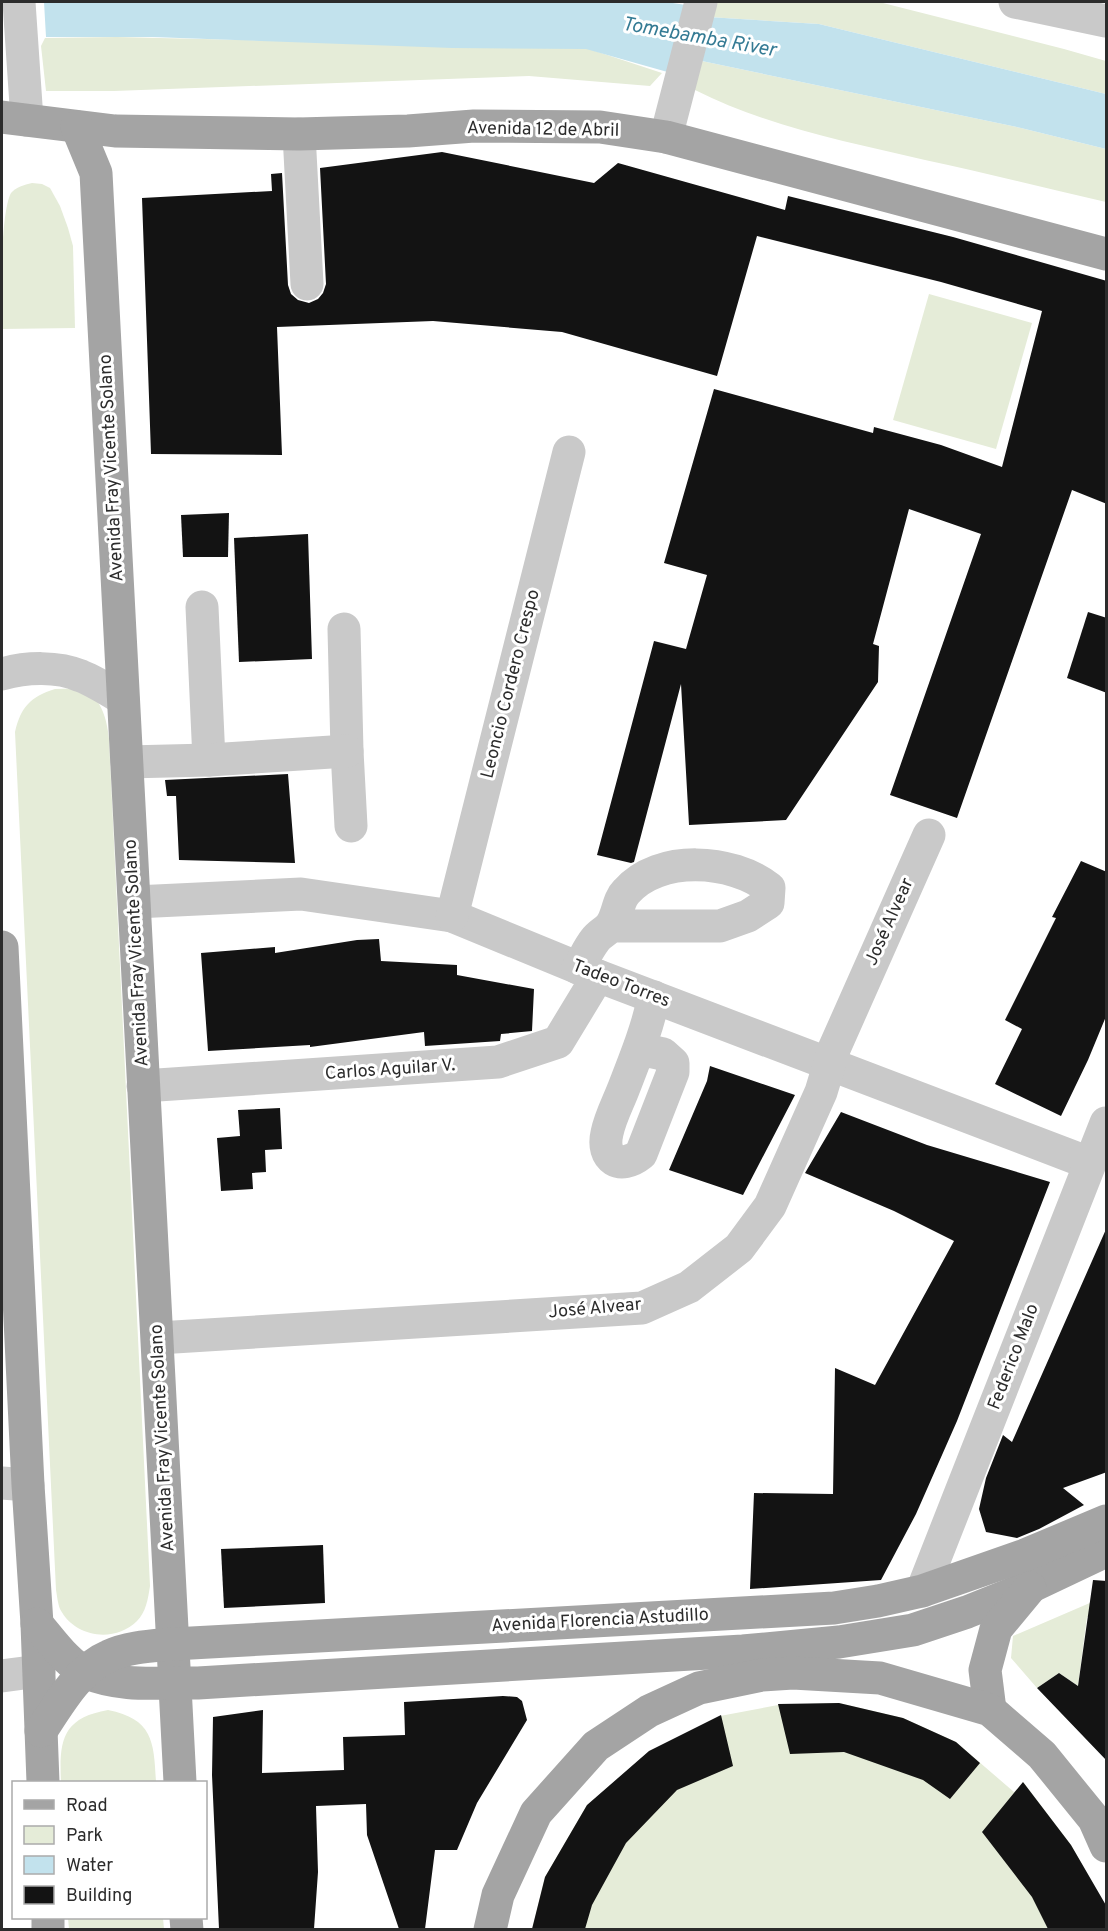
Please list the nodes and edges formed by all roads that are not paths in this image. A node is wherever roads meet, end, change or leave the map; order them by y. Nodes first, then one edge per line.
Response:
1 (19, 2) edge
2 (700, 2) edge
3 (1016, 2) edge
4 (1107, 21) edge
5 (10, 120) edge
6 (77, 127) junction
7 (299, 134) junction
8 (666, 137) junction
9 (1107, 254) edge
10 (307, 284) dead end
11 (569, 452) dead end
12 (202, 607) dead end
13 (344, 628) dead end
14 (2, 674) edge
15 (123, 699) junction
16 (347, 751) junction
17 (209, 760) junction
18 (127, 762) junction
19 (351, 826) dead end
20 (929, 835) dead end
21 (135, 902) junction
22 (452, 916) junction
23 (611, 926) dead end
24 (2, 947) edge
25 (588, 972) junction
26 (654, 998) junction
27 (639, 1049) junction
28 (831, 1064) junction
29 (143, 1086) junction
30 (620, 1098) junction
31 (658, 1110) junction
32 (1107, 1123) edge
33 (1089, 1163) junction
34 (8, 1179) edge
35 (158, 1338) junction
36 (14, 1484) edge
37 (1107, 1521) edge
38 (1107, 1551) edge
39 (1034, 1585) junction
40 (922, 1591) junction
41 (804, 1609) junction
42 (37, 1623) junction
43 (173, 1644) junction
44 (780, 1647) junction
45 (39, 1671) junction
46 (85, 1672) junction
47 (2, 1676) edge
48 (762, 1676) junction
49 (176, 1683) junction
50 (990, 1710) junction
51 (41, 1731) junction
52 (43, 1781) edge
53 (180, 1781) edge
54 (1107, 1846) edge
55 (490, 1929) edge

1 - 5 street
2 - 8 street
3 - 4 street
5 - 6 main road, Avenida 12 de Abril
6 - 7 main road, Avenida 12 de Abril
6 - 15 main road, Avenida Fray Vicente Solano
7 - 8 main road, Avenida 12 de Abril
7 - 10 street
8 - 9 main road, Avenida 12 de Abril
11 - 22 street, Leoncio Cordero Crespo
12 - 17 street
13 - 16 street
14 - 15 street
15 - 18 main road, Avenida Fray Vicente Solano
16 - 17 street
16 - 19 street
17 - 18 street
18 - 21 main road, Avenida Fray Vicente Solano
20 - 28 street, José Alvear
21 - 22 street, Tadeo Torres
21 - 29 main road, Avenida Fray Vicente Solano
22 - 25 street, Tadeo Torres
23 - 25 street, Carlos Aguilar V.
24 - 34 main road
25 - 26 street, Tadeo Torres
25 - 29 street, Carlos Aguilar V.
26 - 27 street
26 - 28 street, Tadeo Torres
27 - 30 street
27 - 31 street
28 - 33 street, Tadeo Torres
28 - 35 street, José Alvear
29 - 35 main road, Avenida Fray Vicente Solano
30 - 31 street
30 - 31 street
32 - 33 street, Federico Malo
33 - 40 street, Federico Malo
34 - 36 main road
35 - 43 main road, Avenida Fray Vicente Solano
36 - 42 main road
37 - 40 main road, Avenida Florencia Astudillo
38 - 39 main road, Avenida Florencia Astudillo
39 - 44 main road, Avenida Florencia Astudillo
39 - 50 main road
40 - 41 main road, Avenida Florencia Astudillo
41 - 43 main road, Avenida Florencia Astudillo
41 - 44 main road
42 - 45 main road
42 - 46 main road, Avenida Florencia Astudillo
43 - 46 main road, Avenida Florencia Astudillo
43 - 49 main road, Avenida Fray Vicente Solano
44 - 48 main road
44 - 49 main road, Avenida Florencia Astudillo
45 - 47 street
45 - 51 main road
46 - 49 main road, Avenida Florencia Astudillo
46 - 51 main road, Avenida Florencia Astudillo
48 - 50 main road
48 - 55 main road
49 - 53 main road, Avenida Fray Vicente Solano
50 - 54 main road
51 - 52 main road

